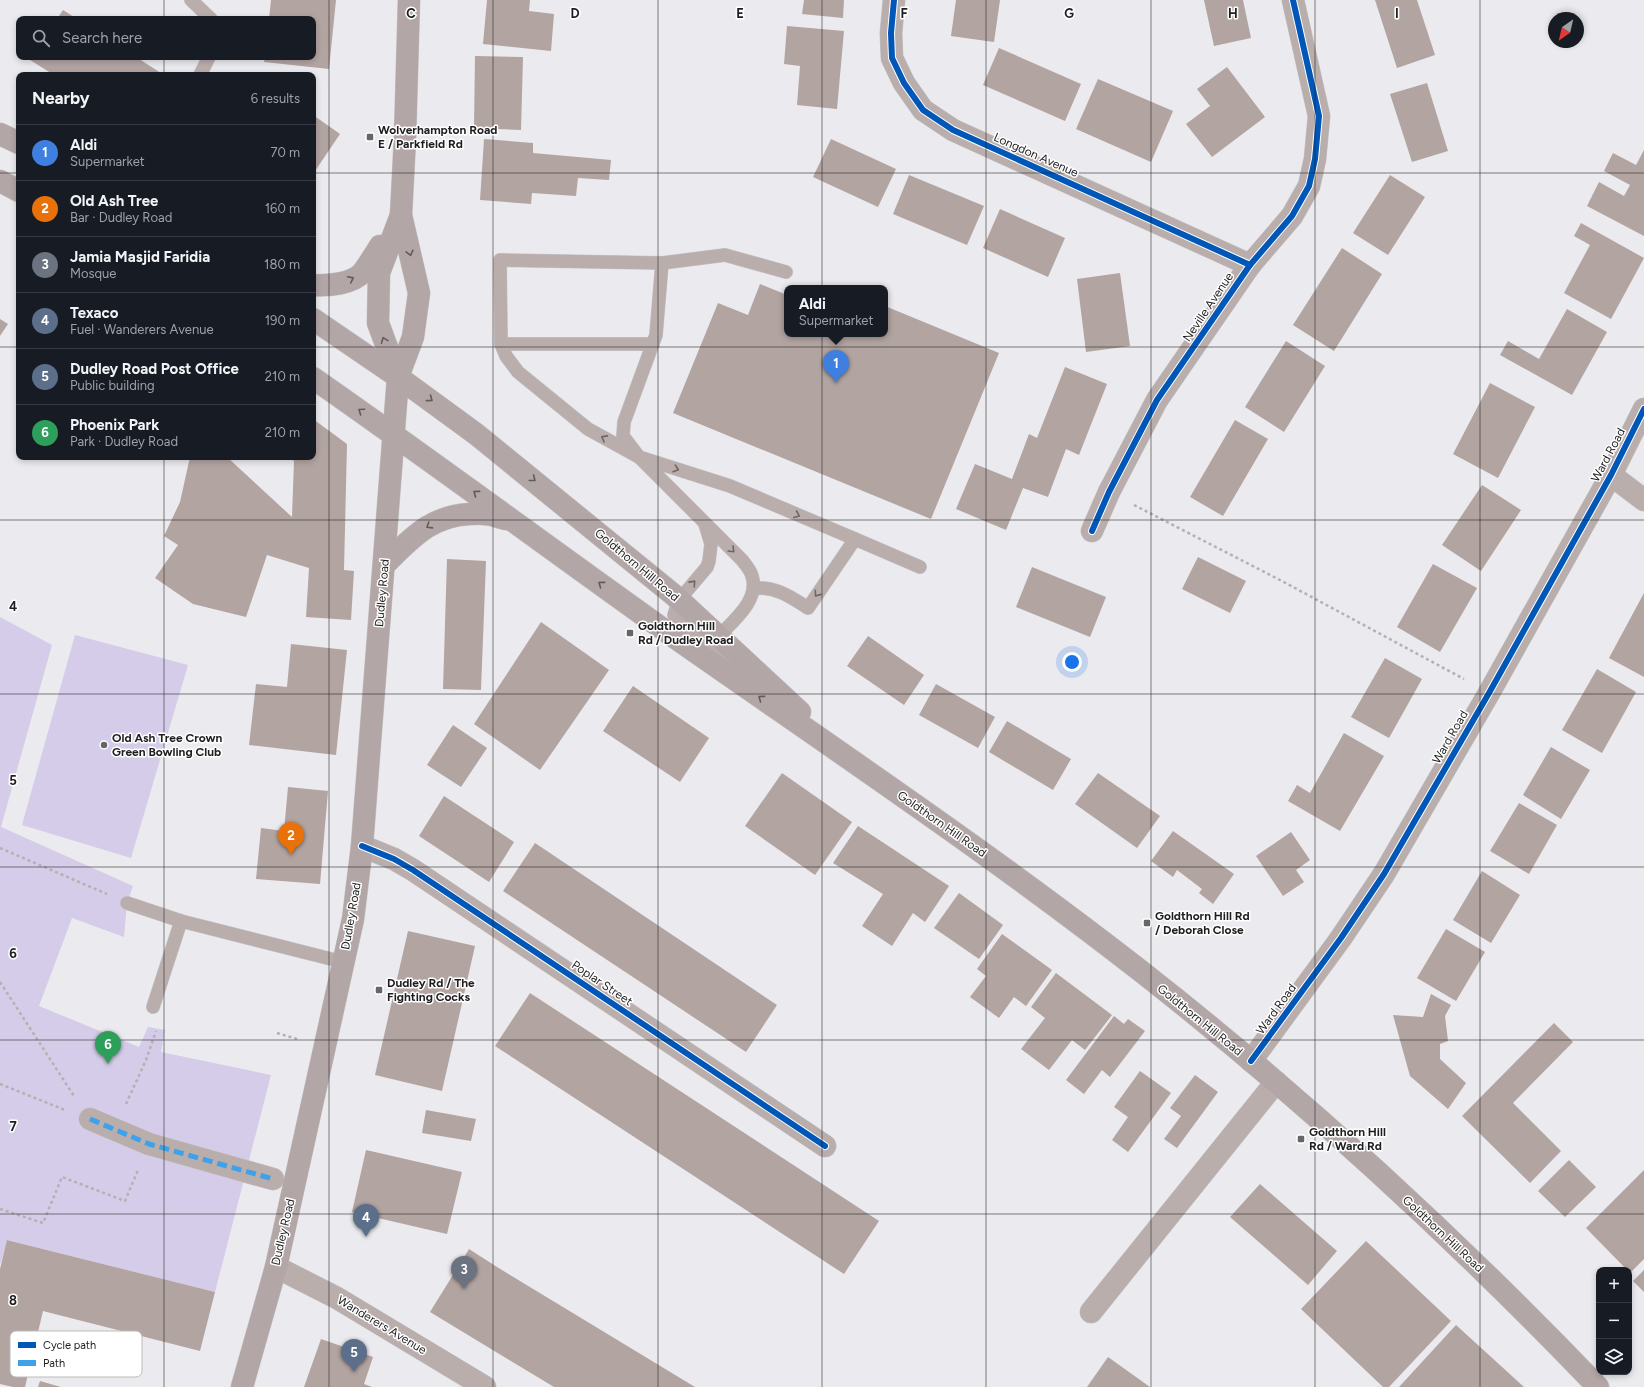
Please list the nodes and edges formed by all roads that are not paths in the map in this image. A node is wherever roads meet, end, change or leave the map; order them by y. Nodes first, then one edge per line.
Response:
1 (191, 0) edge
2 (410, 0) edge
3 (894, 0) edge
4 (1293, 0) edge
5 (208, 16) edge
6 (208, 60) edge
7 (202, 72) edge
8 (0, 134) edge
9 (16, 142) edge
10 (0, 181) edge
11 (16, 189) edge
12 (400, 215) junction
13 (662, 263) junction
14 (1250, 265) junction
15 (786, 272) dead end
16 (316, 285) edge
17 (316, 321) edge
18 (501, 344) junction
19 (653, 344) junction
20 (398, 376) junction
21 (316, 380) edge
22 (1644, 410) edge
23 (393, 434) junction
24 (639, 457) junction
25 (1611, 475) junction
26 (1644, 500) edge
27 (705, 522) junction
28 (519, 525) junction
29 (1092, 531) dead end
30 (856, 539) junction
31 (385, 564) junction
32 (920, 567) dead end
33 (754, 588) junction
34 (679, 600) junction
35 (719, 636) junction
36 (741, 684) junction
37 (862, 768) junction
38 (362, 846) junction
39 (127, 903) road end
40 (181, 921) junction
41 (342, 962) junction
42 (153, 1008) dead end
43 (1251, 1061) junction
44 (1276, 1082) junction
45 (90, 1120) road end
46 (825, 1146) dead end
47 (273, 1180) dead end
48 (276, 1267) junction
49 (1090, 1312) dead end
50 (242, 1387) edge
51 (485, 1387) edge
52 (1598, 1387) edge

1 - 5 lane
2 - 12 main road
3 - 14 street, Longdon Avenue
4 - 14 street, Neville Avenue
6 - 7 lane
8 - 9 main road
10 - 11 main road
16 -> 12 main road
12 -> 20 main road
20 -> 12 main road
13 - 15 lane
13 - 18 lane
13 - 19 lane
14 - 29 street, Neville Avenue
17 - 20 main road, Goldthorn Hill Road
18 - 19 lane
24 -> 18 lane
19 - 24 lane
20 - 23 main road, Dudley Road
20 -> 34 main road, Goldthorn Hill Road
23 -> 21 main road, Goldthorn Hill Road
22 - 25 street, Ward Road
28 -> 23 main road, Goldthorn Hill Road
23 - 31 main road, Dudley Road
24 - 27 lane
24 -> 30 lane
25 - 26 street
25 - 43 street, Ward Road
27 -> 33 lane
34 -> 27 lane
28 -> 31 main road
36 -> 28 main road, Goldthorn Hill Road
30 - 32 lane
30 -> 33 lane
31 - 38 main road, Dudley Road
33 - 35 lane
34 - 35 main road, Goldthorn Hill Road
34 - 36 lane
35 - 37 main road, Goldthorn Hill Road
37 -> 36 main road, Goldthorn Hill Road
37 - 43 main road, Goldthorn Hill Road
38 - 41 main road, Dudley Road
38 - 46 street, Poplar Street
39 - 40 lane
40 - 41 lane
40 - 42 lane
41 - 48 main road, Dudley Road
43 - 44 main road, Goldthorn Hill Road
44 - 49 street
44 - 52 main road, Goldthorn Hill Road
45 - 47 street
48 - 50 main road, Dudley Road
48 - 51 street, Wanderers Avenue

